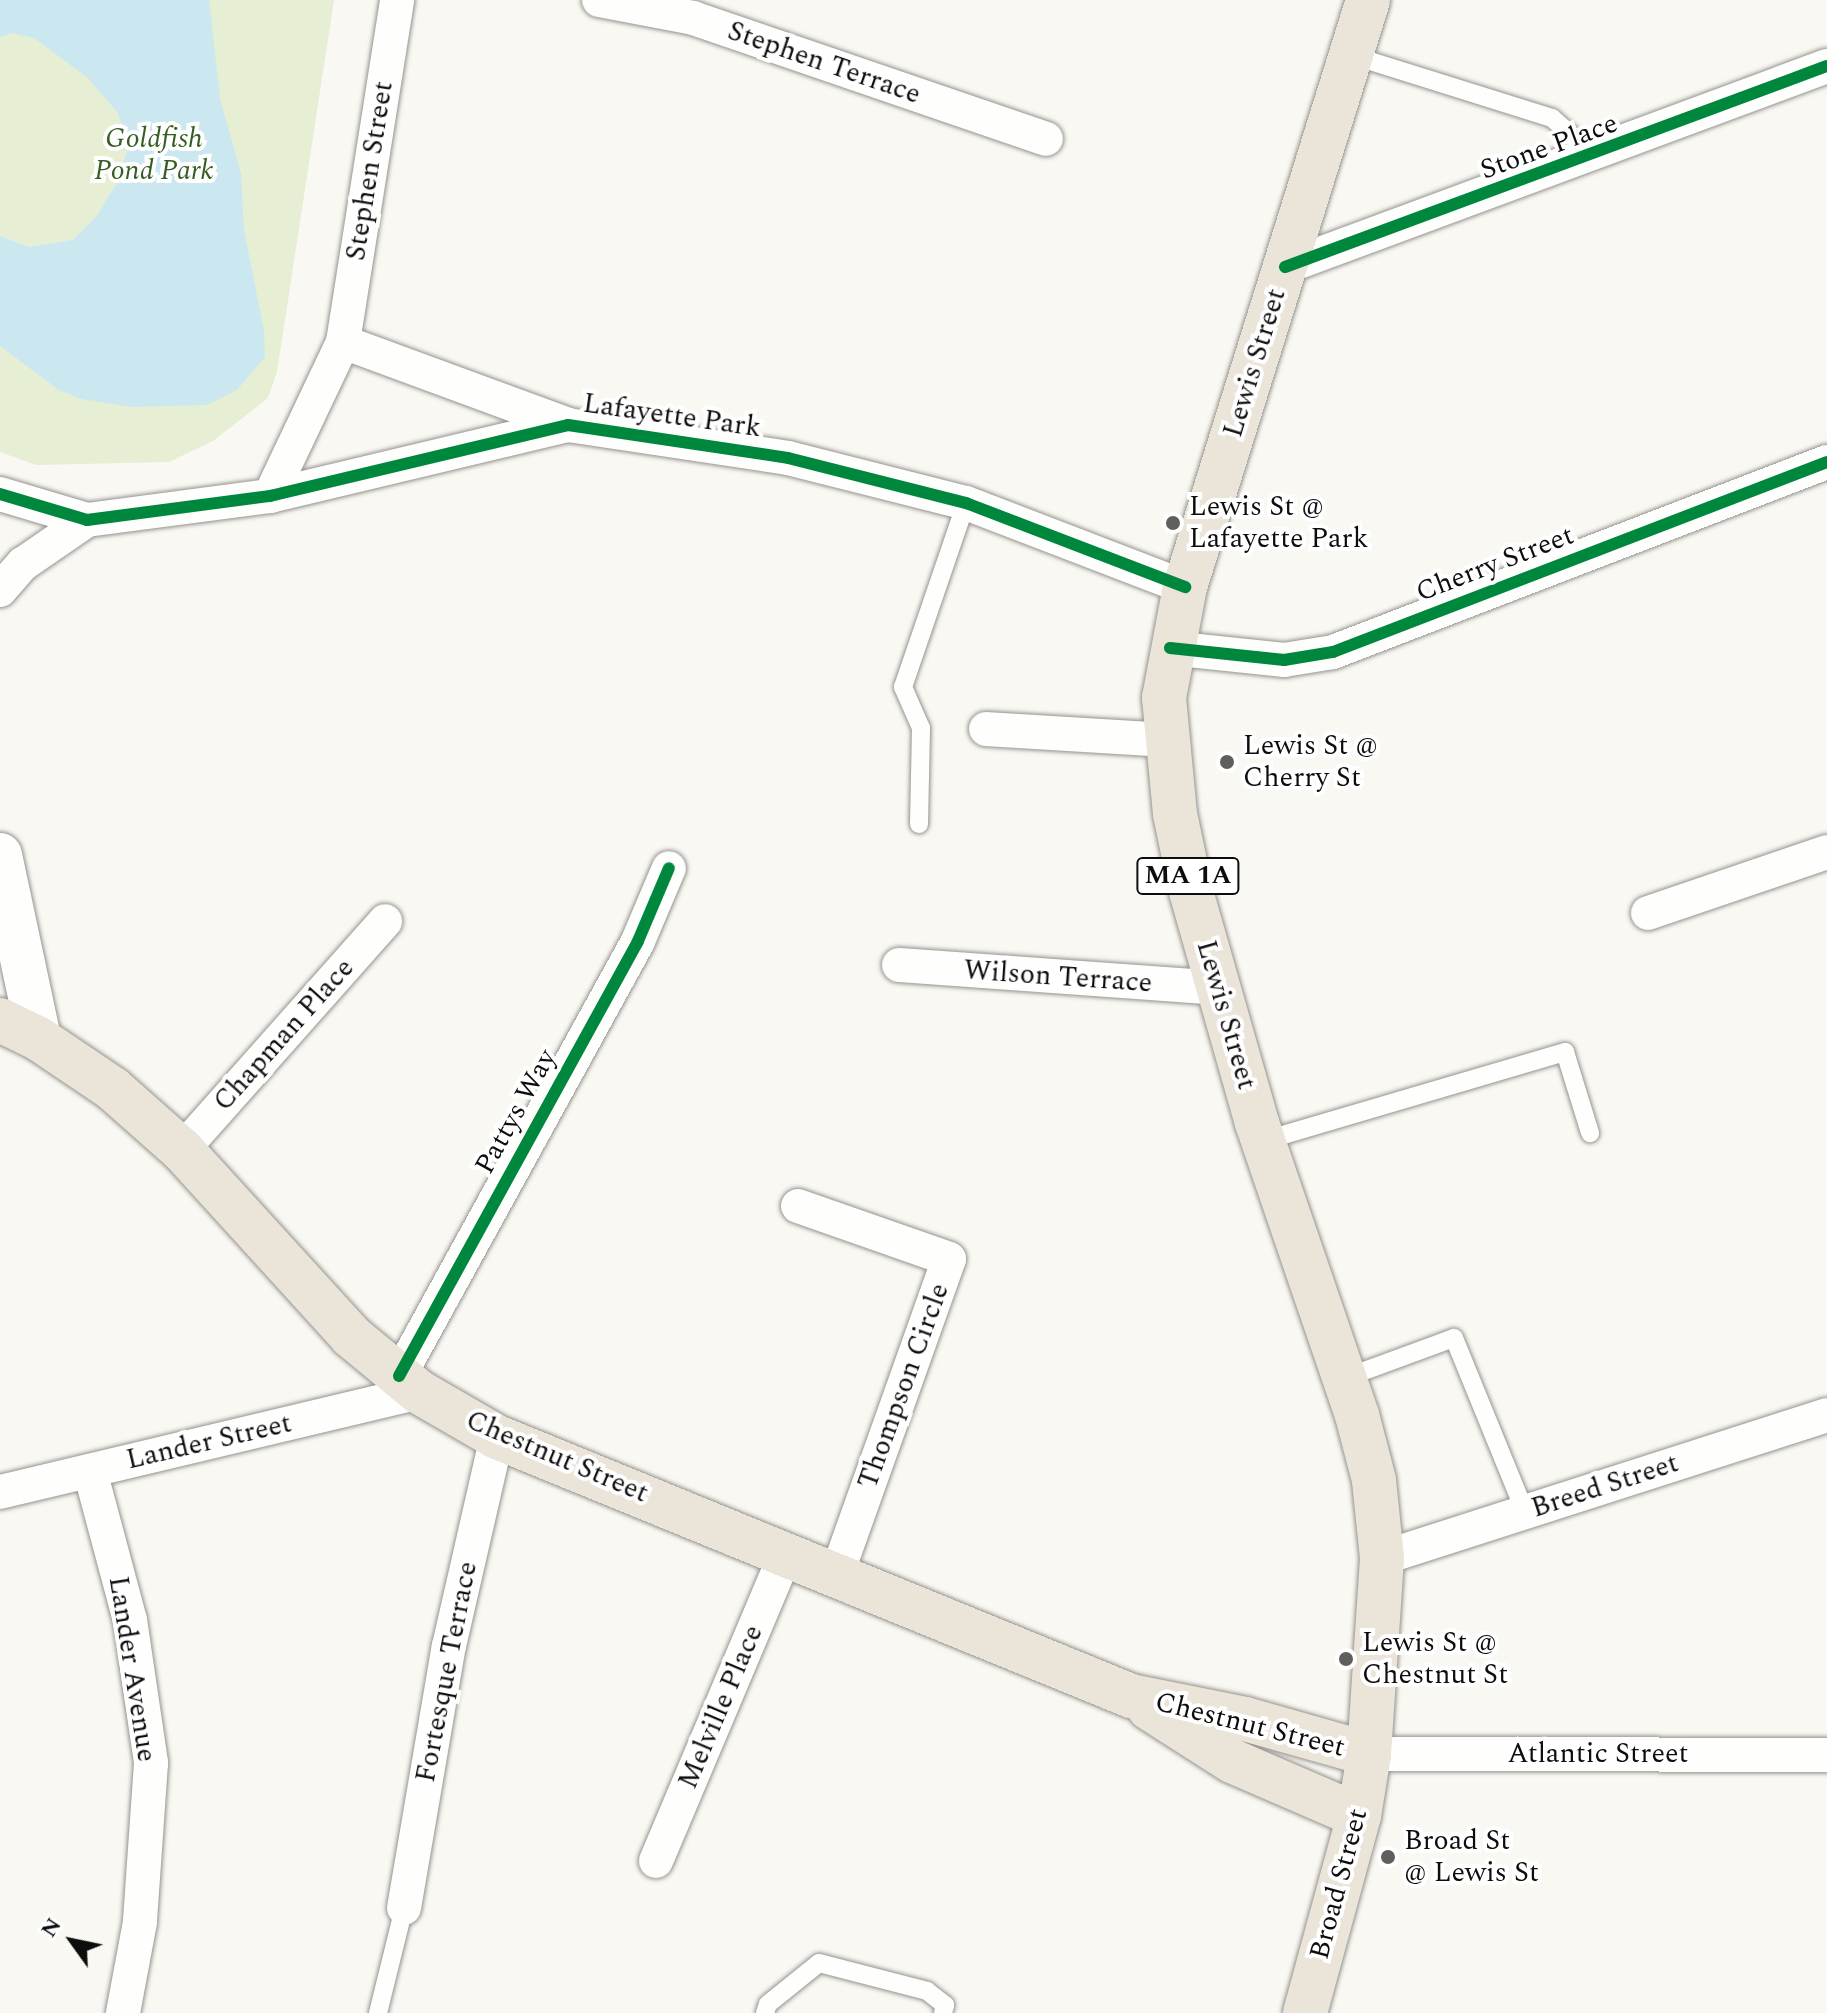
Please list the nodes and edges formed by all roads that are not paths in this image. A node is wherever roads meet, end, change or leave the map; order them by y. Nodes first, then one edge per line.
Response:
1 (397, 0) edge
2 (599, 0) edge
3 (1368, 0) edge
4 (1351, 55) junction
5 (1827, 66) edge
6 (1046, 139) dead end
7 (1595, 156) junction
8 (1285, 267) junction
9 (343, 342) junction
10 (568, 425) junction
11 (1827, 462) edge
12 (0, 494) edge
13 (270, 496) junction
14 (966, 503) junction
15 (87, 520) junction
16 (1185, 587) junction
17 (0, 590) edge
18 (1170, 648) junction
19 (986, 729) dead end
20 (1167, 740) junction
21 (919, 824) dead end
22 (1827, 852) edge
23 (0, 855) edge
24 (669, 868) dead end
25 (1648, 913) dead end
26 (385, 921) dead end
27 (899, 965) dead end
28 (1217, 988) junction
29 (0, 1020) edge
30 (39, 1039) junction
31 (1590, 1133) dead end
32 (1266, 1140) junction
33 (182, 1150) junction
34 (798, 1206) dead end
35 (1345, 1378) junction
36 (409, 1384) junction
37 (1827, 1415) edge
38 (497, 1437) junction
39 (90, 1471) junction
40 (0, 1492) edge
41 (1525, 1512) junction
42 (786, 1553) junction
43 (1382, 1558) junction
44 (837, 1573) junction
45 (1131, 1696) junction
46 (1369, 1754) junction
47 (1827, 1755) edge
48 (1359, 1816) junction
49 (656, 1861) dead end
50 (404, 1908) joint
51 (123, 2013) edge
52 (378, 2013) edge
53 (765, 2013) edge
54 (943, 2013) edge
55 (1305, 2013) edge

1 - 9 street, Stephen Street
2 - 6 street, Stephen Terrace
3 - 4 main road, Lewis Street / MA 1A
4 - 7 lane
4 - 8 main road, Lewis Street / MA 1A
5 - 7 street, Stone Place
7 - 8 street, Stone Place
8 - 16 main road, Lewis Street / MA 1A
9 - 10 street
9 - 13 street, Stephen Street
10 - 13 street, Lafayette Park
10 - 14 street, Lafayette Park
11 - 18 street, Cherry Street
12 - 15 street, Lafayette Park
13 - 15 street, Lafayette Park
14 - 16 street, Lafayette Park
14 - 21 lane
15 - 17 street, Lafayette Park
16 - 18 main road, Lewis Street / MA 1A
18 - 20 main road, Lewis Street / MA 1A
19 - 20 street
20 - 28 main road, Lewis Street / MA 1A
22 - 25 street
23 - 30 street
24 - 36 street, Pattys Way
26 - 33 street, Chapman Place
27 - 28 street, Wilson Terrace
28 - 32 main road, Lewis Street / MA 1A
29 - 30 main road, Chestnut Street
30 - 33 main road, Chestnut Street
31 - 32 lane
32 - 35 main road, Lewis Street / MA 1A
33 - 36 main road, Chestnut Street
34 - 44 street, Thompson Circle
35 - 41 lane
35 - 43 main road, Lewis Street / MA 1A
36 - 38 main road, Chestnut Street
36 - 39 street, Lander Street
37 - 41 street, Breed Street
38 - 42 main road, Chestnut Street
38 - 50 street, Fortesque Terrace
39 - 40 street, Lander Street
39 - 51 street, Lander Avenue
41 - 43 street, Breed Street
42 - 44 main road, Chestnut Street
42 - 49 street, Melville Place
43 - 46 main road, Lewis Street / MA 1A
44 - 45 main road, Chestnut Street
45 - 46 main road, Chestnut Street
45 - 48 main road, Chestnut Street
46 - 47 street, Atlantic Street
46 - 48 main road, Broad Street / MA 1A
48 - 55 main road, Broad Street / MA 1A
50 - 52 lane
53 - 54 lane

